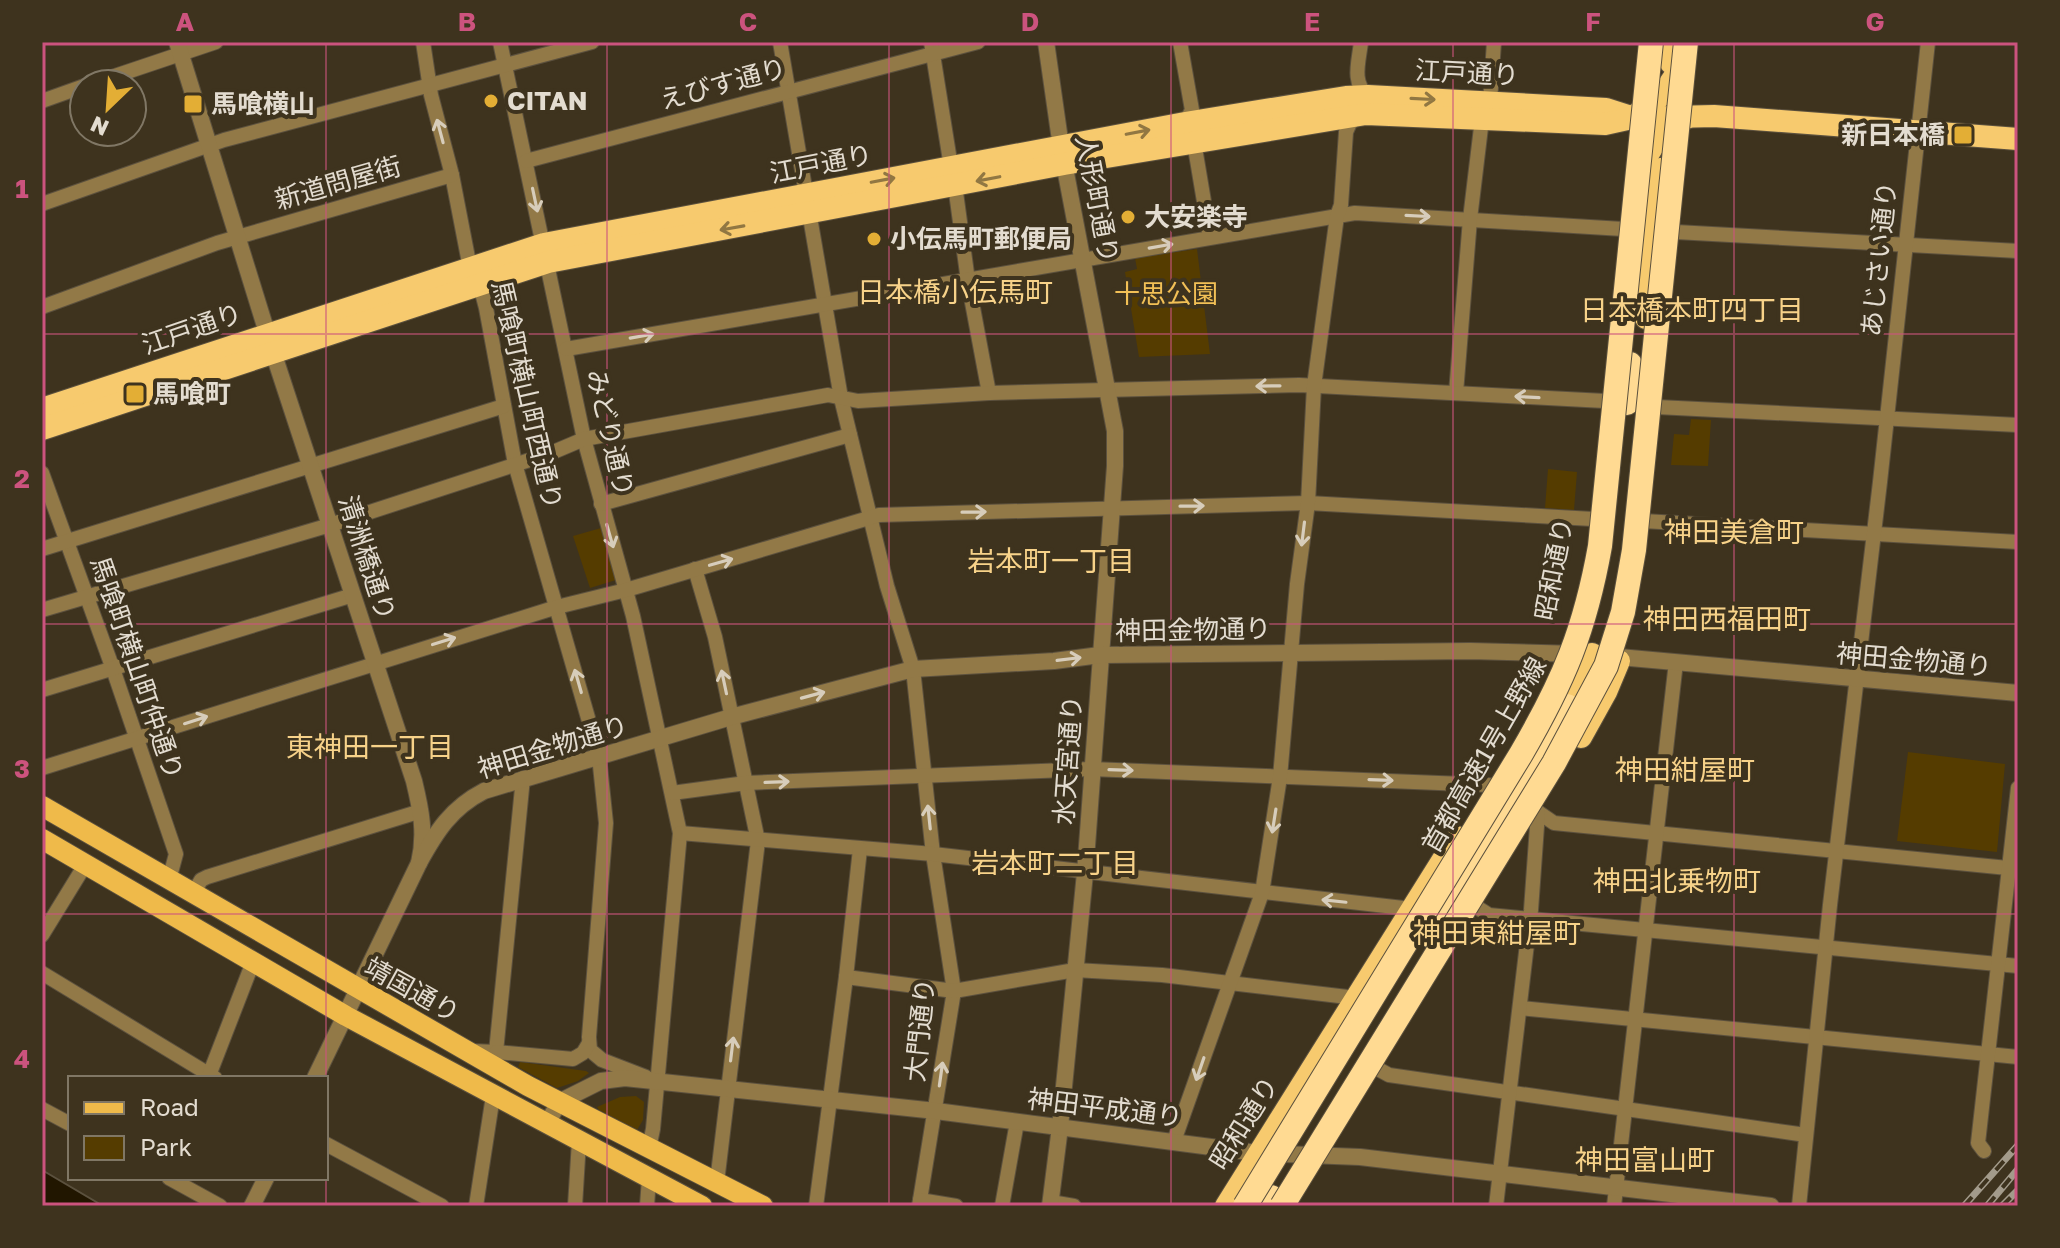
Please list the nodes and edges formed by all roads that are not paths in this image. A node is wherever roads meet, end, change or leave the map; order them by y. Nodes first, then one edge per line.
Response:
1 (216, 42) edge
2 (423, 42) edge
3 (500, 42) edge
4 (592, 42) edge
5 (780, 42) edge
6 (978, 42) edge
7 (1046, 42) edge
8 (1180, 42) edge
9 (1361, 42) edge
10 (1494, 42) edge
11 (1641, 42) edge
12 (1686, 42) edge
13 (1696, 42) edge
14 (1928, 42) edge
15 (178, 48) edge
16 (932, 48) edge
17 (1663, 50) edge
18 (504, 64) junction
19 (130, 68) edge
20 (430, 84) junction
21 (68, 92) edge
22 (789, 92) junction
23 (42, 101) edge
24 (1367, 105) junction
25 (1486, 111) junction
26 (1690, 116) junction
27 (1632, 118) junction
28 (1918, 131) junction
29 (1190, 132) junction
30 (2018, 139) edge
31 (207, 146) junction
32 (1063, 156) junction
33 (526, 161) junction
34 (452, 175) junction
35 (953, 176) junction
36 (42, 204) edge
37 (808, 205) junction
38 (1337, 216) junction
39 (1470, 219) junction
40 (1623, 221) junction
41 (1676, 232) junction
42 (237, 237) junction
43 (1210, 237) junction
44 (1905, 245) junction
45 (2018, 251) edge
46 (546, 253) junction
47 (1084, 260) junction
48 (475, 276) junction
49 (968, 281) junction
50 (827, 305) junction
51 (42, 307) edge
52 (270, 343) junction
53 (566, 349) junction
54 (1630, 364) junction
55 (1314, 386) junction
56 (1107, 389) junction
57 (989, 393) junction
58 (1456, 393) junction
59 (841, 398) junction
60 (1616, 402) junction
61 (504, 406) junction
62 (1657, 407) junction
63 (42, 409) edge
64 (1886, 419) junction
65 (2018, 425) edge
66 (42, 429) edge
67 (850, 435) junction
68 (584, 439) junction
69 (1600, 450) junction
70 (311, 464) junction
71 (515, 464) junction
72 (1650, 470) junction
73 (42, 473) edge
74 (1308, 503) junction
75 (601, 504) junction
76 (1114, 507) junction
77 (870, 517) junction
78 (1593, 519) junction
79 (1643, 521) junction
80 (330, 525) junction
81 (1874, 532) junction
82 (67, 542) junction
83 (2018, 542) edge
84 (42, 549) edge
85 (695, 569) junction
86 (626, 590) junction
87 (353, 595) junction
88 (88, 596) junction
89 (557, 607) junction
90 (42, 610) edge
91 (1292, 652) junction
92 (1563, 654) junction
93 (1592, 654) junction
94 (1100, 655) junction
95 (1621, 657) junction
96 (375, 662) junction
97 (1676, 662) junction
98 (113, 669) junction
99 (913, 669) junction
100 (1857, 678) junction
101 (42, 690) edge
102 (2018, 693) edge
103 (731, 717) junction
104 (136, 739) junction
105 (661, 739) junction
106 (599, 756) junction
107 (1506, 756) junction
108 (1569, 757) junction
109 (42, 768) edge
110 (1091, 769) junction
111 (925, 776) junction
112 (1280, 777) junction
113 (523, 778) junction
114 (746, 783) junction
115 (1489, 785) junction
116 (2018, 788) edge
117 (672, 793) junction
118 (42, 806) edge
119 (421, 811) junction
120 (1538, 812) junction
121 (680, 833) junction
122 (1656, 833) junction
123 (42, 839) edge
124 (758, 841) junction
125 (860, 849) junction
126 (1462, 852) junction
127 (1837, 853) junction
128 (933, 854) junction
129 (419, 863) junction
130 (85, 865) junction
131 (2013, 869) edge
132 (1085, 873) junction
133 (169, 880) junction
134 (1262, 893) junction
135 (193, 894) junction
136 (1478, 908) junction
137 (1412, 909) junction
138 (1530, 918) junction
139 (1645, 929) junction
140 (42, 935) edge
141 (1825, 947) junction
142 (253, 962) junction
143 (1996, 964) junction
144 (2018, 966) edge
145 (1075, 970) junction
146 (42, 973) edge
147 (846, 977) junction
148 (1230, 984) junction
149 (358, 990) junction
150 (954, 991) junction
151 (1356, 998) junction
152 (1520, 1008) junction
153 (346, 1016) junction
154 (1636, 1020) junction
155 (1818, 1039) junction
156 (589, 1043) junction
157 (466, 1050) junction
158 (496, 1052) junction
159 (1987, 1054) junction
160 (2018, 1057) edge
161 (1378, 1069) junction
162 (209, 1076) edge
163 (211, 1076) edge
164 (316, 1076) edge
165 (656, 1081) junction
166 (727, 1088) junction
167 (1509, 1094) junction
168 (493, 1096) junction
169 (831, 1100) junction
170 (559, 1102) junction
171 (42, 1109) edge
172 (1625, 1109) junction
173 (936, 1111) junction
174 (1017, 1122) junction
175 (68, 1123) edge
176 (547, 1124) junction
177 (1060, 1127) junction
178 (1806, 1135) junction
179 (579, 1141) junction
180 (1174, 1141) junction
181 (328, 1145) edge
182 (649, 1148) junction
183 (1984, 1151) dead end
184 (1257, 1153) junction
185 (1325, 1156) junction
186 (1500, 1174) junction
187 (649, 1178) junction
188 (173, 1180) edge
189 (265, 1180) edge
190 (717, 1182) junction
191 (1615, 1198) edge
192 (920, 1203) edge
193 (1050, 1204) edge
194 (220, 1206) edge
195 (252, 1206) edge
196 (442, 1206) edge
197 (476, 1206) edge
198 (575, 1206) edge
199 (647, 1206) edge
200 (702, 1206) edge
201 (763, 1206) edge
202 (816, 1206) edge
203 (956, 1206) edge
204 (1002, 1206) edge
205 (1074, 1206) edge
206 (1226, 1206) edge
207 (1245, 1206) edge
208 (1266, 1206) edge
209 (1282, 1206) edge
210 (1294, 1206) edge
211 (1496, 1206) edge
212 (1771, 1206) edge
213 (1799, 1206) edge

1 - 15 street
2 - 20 street, 馬喰町横山町西通り
3 - 18 street, みどり通り
4 - 18 street
5 - 22 street, 大門通り
6 - 16 street, えびす通り
7 - 32 street, 人形町通り
8 - 29 street
9 - 24 street
10 - 25 street
11 - 27 main road, 昭和通り
12 - 209 highway, bridge
13 - 26 main road
13 - 27 highway
14 - 28 street, あじさい通り
15 - 19 street
15 - 31 street, 清洲橋通り
16 - 22 street, えびす通り
16 - 35 street
17 - 126 highway, 首都高速1号上野線, bridge
18 - 20 street
18 - 33 street, みどり通り
20 - 31 street
34 -> 20 street, 馬喰町横山町西通り
21 - 23 street
22 - 33 street, えびす通り
22 - 37 street, 大門通り
24 - 25 highway, 江戸通り
24 - 29 highway, 江戸通り
24 - 38 street
25 - 27 highway, 江戸通り
25 - 39 street
26 - 27 highway, 江戸通り
26 - 28 highway, 江戸通り
26 - 40 highway
26 - 41 highway
27 - 40 highway, 昭和通り
28 - 30 highway, 江戸通り
28 - 44 street, あじさい通り
29 - 32 highway, 江戸通り
29 - 43 street
31 - 36 street
31 - 42 street, 清洲橋通り
32 - 35 highway, 江戸通り
32 - 47 street, 人形町通り
33 -> 46 street, みどり通り
34 - 42 street, 新道問屋街
34 - 48 street, 馬喰町横山町西通り
35 - 37 highway, 江戸通り
35 - 49 street
37 - 46 highway, 江戸通り
37 - 50 street, 大門通り
38 -> 39 street
38 - 43 street
38 - 55 street
39 - 40 street
39 - 58 street
40 - 60 highway, 昭和通り
41 - 44 street
41 - 62 highway
42 - 51 street, 新道問屋街
42 - 52 street, 清洲橋通り
47 -> 43 street
44 - 45 street
44 - 64 street, あじさい通り
46 - 48 highway, 江戸通り
46 - 53 street, みどり通り
47 - 49 street
47 - 56 street, 人形町通り
48 - 52 highway, 江戸通り
48 - 61 street, 馬喰町横山町西通り
49 - 50 street
49 - 57 street
53 -> 50 street
50 - 59 street, 大門通り
52 - 63 highway, 江戸通り
52 - 66 highway, 江戸通り
52 - 70 street, 清洲橋通り
53 - 68 street, みどり通り
54 - 60 highway
54 - 69 highway
54 - 72 highway
55 -> 56 street
55 - 58 street
55 - 74 street
56 - 57 street
56 - 76 street, 人形町通り
57 - 59 street
60 -> 58 street
59 - 67 street, 大門通り
59 - 68 street
60 - 69 highway, 昭和通り
60 - 126 highway, bridge
61 - 70 street
61 - 71 street, 馬喰町横山町西通り
62 - 64 street
62 - 72 highway
64 - 65 street
64 - 81 street, あじさい通り
67 - 75 street
67 - 77 street, 大門通り
68 - 71 street
68 - 75 street, みどり通り
69 - 78 highway, 昭和通り
70 - 80 street, 清洲橋通り
70 - 82 street
71 - 80 street
71 - 89 street, 馬喰町横山町西通り
72 - 79 highway
73 - 82 street, 馬喰町横山町仲通り
76 -> 74 street
74 - 78 street
74 -> 91 street
75 -> 86 street, みどり通り
77 -> 76 street
76 - 94 street, 水天宮通り
85 -> 77 street
77 - 99 street, 大門通り
78 - 92 highway, 昭和通り
79 - 81 street
79 - 95 highway
80 - 87 street, 清洲橋通り
80 - 88 street
81 - 83 street
81 - 100 street, あじさい通り
82 - 84 street
82 - 88 street, 馬喰町横山町仲通り
85 - 86 street
103 -> 85 street
86 - 89 street
86 - 105 street, みどり通り
87 - 96 street, 清洲橋通り
87 - 98 street
88 - 90 street
88 - 98 street, 馬喰町横山町仲通り
96 -> 89 street
106 -> 89 street, 馬喰町横山町西通り
91 - 92 street, 神田金物通り
91 - 94 street, 神田金物通り
91 - 112 street
92 - 93 street, 神田金物通り
92 - 107 highway, 昭和通り
93 - 95 street, 神田金物通り
93 - 107 highway
99 -> 94 street, 神田金物通り
94 - 110 street, 水天宮通り
95 - 97 street, 神田金物通り
95 - 108 highway
104 -> 96 street
96 - 119 street, 清洲橋通り
97 - 100 street, 神田金物通り
97 - 122 street
98 - 101 street
98 - 104 street, 馬喰町横山町仲通り
103 -> 99 street, 神田金物通り
99 - 111 street, 大門通り
100 - 102 street, 神田金物通り
100 - 127 street, あじさい通り
103 - 105 street, 神田金物通り
103 - 114 street
104 - 109 street
104 - 133 street, 馬喰町横山町仲通り
105 - 106 street, 神田金物通り
105 - 117 street, みどり通り
106 - 113 street, 神田金物通り
106 - 156 street, 馬喰町横山町西通り
107 - 115 highway, 昭和通り
108 - 120 highway
108 - 208 highway
110 - 111 street
110 -> 112 street
110 - 132 street, 水天宮通り
114 -> 111 street
128 -> 111 street, 大門通り
112 -> 115 street
112 -> 134 street
113 - 129 street, 神田金物通り
113 - 158 street
114 - 117 street
114 - 124 street
115 - 137 highway, 昭和通り
116 - 131 street
117 - 121 street, みどり通り
118 - 133 main road, 靖国通り
119 - 129 street, 清洲橋通り
119 - 135 street
120 - 122 street
120 - 136 highway
120 - 138 street
121 - 124 street
121 - 165 street, みどり通り
122 - 127 street
122 - 139 street
123 - 130 main road, 靖国通り
124 - 125 street
166 -> 124 street
125 - 128 street
125 - 147 street
126 - 207 highway, 首都高速1号上野線, bridge
127 - 131 street
127 - 141 street, あじさい通り
128 - 132 street
128 - 150 street, 大門通り
129 - 149 street, 清洲橋通り
130 - 140 street
130 - 142 main road, 靖国通り
131 - 143 street
132 - 134 street
132 - 145 street, 水天宮通り
133 - 135 main road, 靖国通り
137 -> 134 street
134 - 148 street
135 - 149 main road, 靖国通り
136 - 138 street
136 - 161 highway
137 - 151 highway, 昭和通り
138 - 139 street
138 - 152 street
139 - 141 street
139 - 154 street
141 - 143 street
141 - 155 street, あじさい通り
142 - 153 main road, 靖国通り
142 - 163 street
143 - 144 street
143 - 159 street
145 - 148 street
145 - 150 street
145 - 177 street, 水天宮通り
146 - 162 street
147 - 150 street
147 - 169 street
148 - 151 street
148 -> 180 street
149 - 153 street, 清洲橋通り
149 - 157 main road, 靖国通り
173 -> 150 street, 大門通り
151 - 184 highway, 昭和通り
152 - 154 street
152 - 167 street
153 - 164 street, 清洲橋通り
153 - 168 main road, 靖国通り
154 - 155 street
154 - 172 street
155 - 159 street
155 - 178 street, あじさい通り
156 - 158 street
156 - 165 street
157 - 158 street
157 - 170 main road, 靖国通り
159 - 160 street
159 - 183 street
161 - 167 street
161 - 185 highway
165 - 166 street, 神田平成通り
165 - 170 street, 神田平成通り
165 - 182 street, みどり通り
166 - 169 street, 神田平成通り
166 - 190 street
167 - 172 street
167 - 186 street
168 - 176 main road, 靖国通り
168 - 197 street
169 - 173 street, 神田平成通り
169 - 202 street
170 - 176 street
170 - 182 main road, 靖国通り
171 - 175 street
172 - 178 street
172 - 191 street
173 - 174 street, 神田平成通り
173 - 192 street, 大門通り
174 - 177 street, 神田平成通り
174 - 204 street
176 - 179 main road, 靖国通り
177 - 180 street, 神田平成通り
177 - 193 street, 水天宮通り
178 - 213 street, あじさい通り
179 - 187 main road, 靖国通り
179 - 198 street
180 - 184 street, 神田平成通り
181 - 196 street
182 - 190 main road, 靖国通り
184 - 185 street, 神田平成通り
184 - 206 highway, 昭和通り
185 - 186 street, 神田平成通り
185 - 210 highway
186 - 191 street, 神田平成通り
186 - 211 street
187 - 199 street
187 - 200 main road, 靖国通り
188 - 194 street
189 - 195 street
190 - 201 main road, 靖国通り
191 - 212 street, 神田平成通り
192 - 203 street
193 - 205 street

